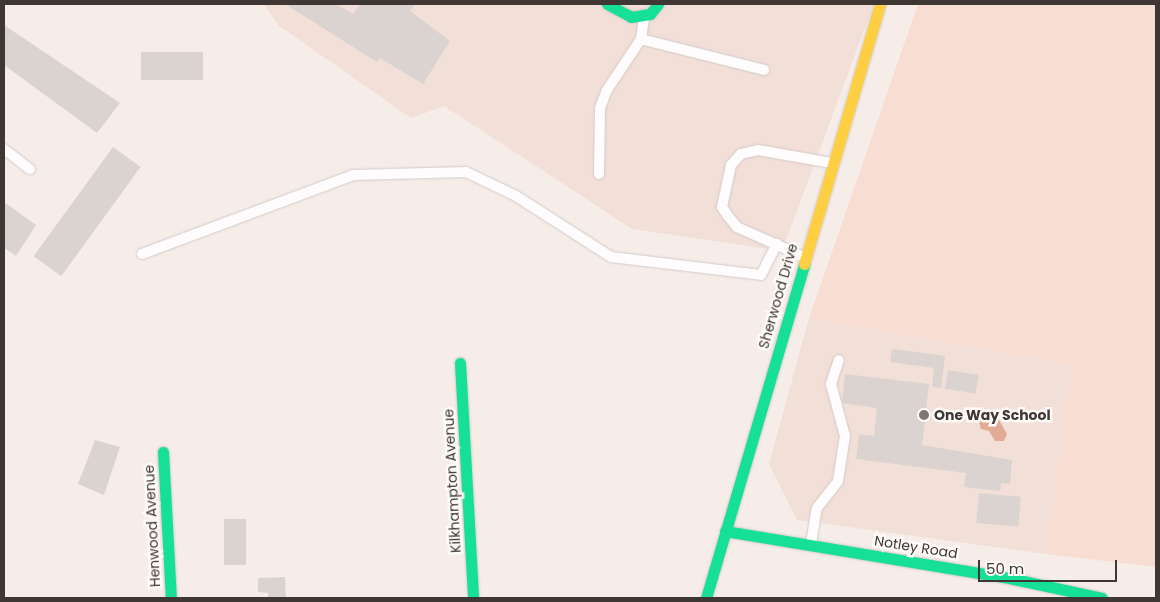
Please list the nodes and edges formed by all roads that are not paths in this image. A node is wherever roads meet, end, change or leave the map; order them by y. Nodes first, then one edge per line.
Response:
1 (607, 4) edge
2 (658, 4) edge
3 (880, 4) edge
4 (644, 16) junction
5 (641, 39) junction
6 (764, 70) dead end
7 (4, 149) edge
8 (832, 163) junction
9 (30, 169) dead end
10 (599, 174) dead end
11 (777, 244) junction
12 (142, 254) dead end
13 (805, 257) junction
14 (840, 360) dead end
15 (460, 363) dead end
16 (162, 452) dead end
17 (725, 531) junction
18 (811, 545) junction
19 (171, 598) edge
20 (473, 598) edge
21 (706, 598) edge
22 (1102, 598) edge

1 - 4 street
2 - 4 street
3 - 8 street, Sherwood Drive
4 - 5 lane
5 - 6 lane
5 - 10 lane
7 - 9 lane
8 - 11 lane
8 - 13 street, Sherwood Drive
11 - 12 lane
11 - 13 lane
13 - 17 street, Sherwood Drive
14 - 18 lane
15 - 20 street, Kilkhampton Avenue
16 - 19 street, Henwood Avenue
17 - 18 street, Notley Road
17 - 21 street, Sherwood Drive
18 - 22 street, Notley Road

